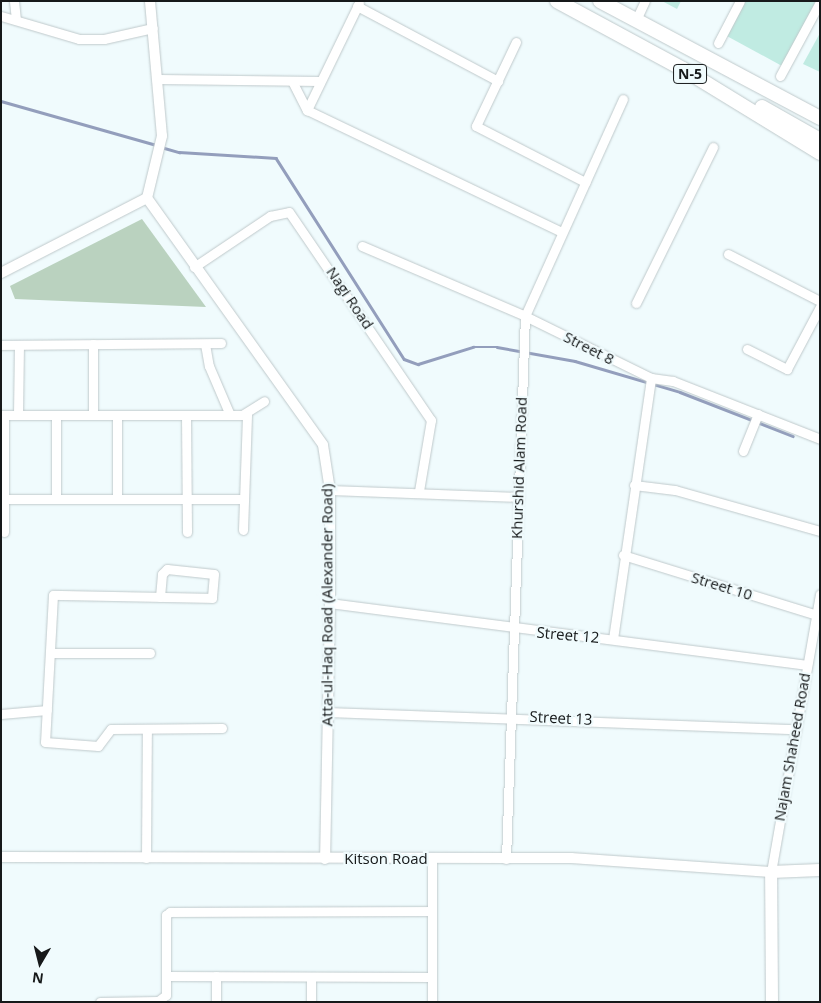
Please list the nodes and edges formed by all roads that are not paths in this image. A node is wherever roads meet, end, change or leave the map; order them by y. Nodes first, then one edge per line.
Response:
1 (14, 1) edge
2 (150, 1) edge
3 (557, 1) edge
4 (600, 1) edge
5 (645, 1) edge
6 (740, 1) edge
7 (820, 2) edge
8 (358, 4) edge
9 (1, 16) edge
10 (16, 20) junction
11 (636, 20) junction
12 (153, 28) junction
13 (516, 42) dead end
14 (718, 43) dead end
15 (683, 69) junction
16 (780, 76) dead end
17 (159, 78) junction
18 (746, 78) junction
19 (292, 80) junction
20 (498, 80) junction
21 (319, 81) junction
22 (623, 99) dead end
23 (307, 110) junction
24 (820, 118) edge
25 (820, 124) edge
26 (820, 140) edge
27 (713, 147) dead end
28 (820, 153) edge
29 (585, 182) junction
30 (147, 198) junction
31 (562, 232) junction
32 (362, 246) dead end
33 (728, 254) dead end
34 (194, 267) junction
35 (1, 273) edge
36 (820, 301) edge
37 (636, 303) dead end
38 (820, 307) edge
39 (525, 316) junction
40 (221, 343) dead end
41 (93, 344) junction
42 (205, 344) junction
43 (1, 345) edge
44 (19, 345) junction
45 (748, 349) dead end
46 (650, 383) junction
47 (264, 401) dead end
48 (247, 414) junction
49 (2, 415) edge
50 (18, 415) junction
51 (56, 415) junction
52 (93, 415) junction
53 (117, 415) junction
54 (186, 415) junction
55 (230, 415) junction
56 (757, 416) junction
57 (820, 439) edge
58 (743, 451) dead end
59 (634, 485) junction
60 (330, 490) junction
61 (419, 491) junction
62 (517, 497) junction
63 (4, 499) junction
64 (56, 499) junction
65 (117, 499) junction
66 (187, 499) junction
67 (244, 499) junction
68 (243, 530) dead end
69 (820, 531) edge
70 (4, 532) dead end
71 (187, 532) dead end
72 (624, 555) junction
73 (820, 594) edge
74 (160, 597) junction
75 (330, 603) junction
76 (818, 616) edge
77 (516, 630) junction
78 (613, 639) junction
79 (150, 653) dead end
80 (50, 654) junction
81 (807, 665) junction
82 (47, 710) junction
83 (327, 712) junction
84 (1, 714) edge
85 (514, 716) junction
86 (222, 728) dead end
87 (147, 729) junction
88 (795, 729) junction
89 (1, 857) edge
90 (146, 858) junction
91 (325, 859) junction
92 (432, 859) junction
93 (506, 859) junction
94 (820, 870) edge
95 (771, 872) junction
96 (432, 911) junction
97 (167, 976) junction
98 (216, 976) junction
99 (312, 976) junction
100 (432, 977) junction
101 (100, 1002) edge
102 (216, 1002) edge
103 (312, 1002) edge
104 (432, 1002) edge
105 (772, 1002) edge

1 - 10 street
2 - 12 street
3 - 15 highway, N-5
4 - 11 highway, N-5
5 - 11 street
6 - 14 street
7 - 16 street
8 - 20 street
8 - 21 street
9 - 10 street
10 - 12 street
11 - 18 highway, N-5
12 - 17 street
13 - 20 street
15 - 26 highway
15 - 28 highway, N-5
17 - 19 street
17 - 30 street
18 - 24 highway, N-5
18 - 25 highway
19 - 21 street
19 - 23 street
20 - 29 street
21 - 23 street
22 - 29 street, Khurshid Alam Road
23 - 31 street
27 - 37 street
29 - 31 street, Khurshid Alam Road
30 - 34 street, Atta-ul-Haq Road (Alexander Road)
30 - 35 street
31 - 39 street, Khurshid Alam Road
32 - 39 street, Street 8
33 - 36 street
34 - 60 street, Atta-ul-Haq Road (Alexander Road)
34 - 61 street, Nagi Road
38 - 45 street
39 - 46 street, Street 8
39 - 62 street, Khurshid Alam Road
40 - 42 street
41 - 42 street
41 - 44 street
41 - 52 street
42 - 55 street
43 - 44 street
44 - 50 street
46 - 56 street, Street 8
46 - 59 street
47 - 48 street
48 - 55 street
48 - 67 street
49 - 50 street
49 - 63 street
50 - 51 street
51 - 52 street
51 - 64 street
52 - 53 street
53 - 54 street
53 - 65 street
54 - 55 street
54 - 66 street
56 - 57 street, Street 8
56 - 58 street
59 - 69 street
59 - 72 street
60 - 61 street
60 - 75 street, Atta-ul-Haq Road (Alexander Road)
61 - 62 street
62 - 77 street, Khurshid Alam Road
63 - 64 street
63 - 70 street
64 - 65 street
65 - 66 street
66 - 67 street
66 - 71 street
67 - 68 street
72 - 76 street, Street 10
72 - 78 street
73 - 76 street, Najam Shaheed Road
74 - 74 street
74 - 80 street
75 - 77 street, Street 12
75 - 83 street, Atta-ul-Haq Road (Alexander Road)
76 - 81 street, Najam Shaheed Road
77 - 78 street, Street 12
77 - 85 street, Khurshid Alam Road
78 - 81 street, Street 12
79 - 80 street
80 - 82 street
81 - 88 street, Najam Shaheed Road
82 - 84 street
82 - 87 street
83 - 85 street, Street 13
83 - 91 street, Atta-ul-Haq Road (Alexander Road)
85 - 88 street, Street 13
85 - 93 street, Khurshid Alam Road
86 - 87 street
87 - 90 street
88 - 95 street, Najam Shaheed Road
89 - 90 street, Kitson Road
90 - 91 street, Kitson Road
91 - 92 street, Kitson Road
92 - 93 street, Kitson Road
92 - 96 street
93 - 95 street, Kitson Road
94 - 95 main road
95 - 105 main road
96 - 97 street
96 - 100 street
97 - 98 street
97 - 101 street
98 - 99 street
98 - 102 street
99 - 100 street
99 - 103 street
100 - 104 street

